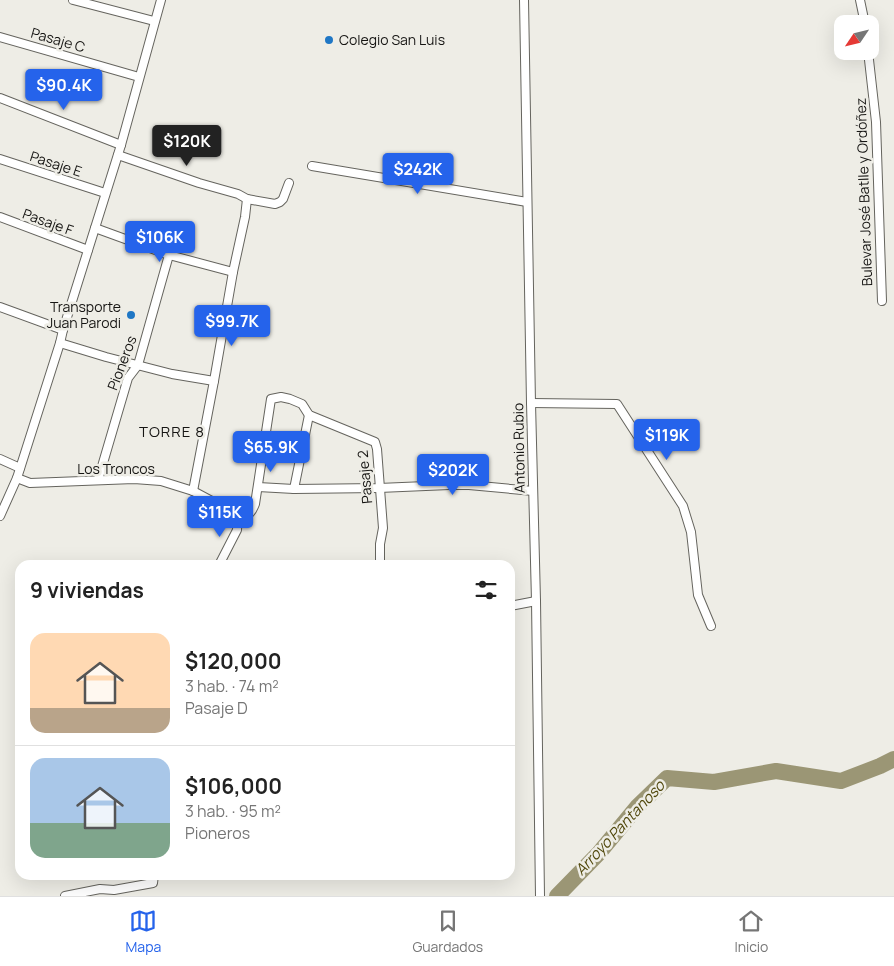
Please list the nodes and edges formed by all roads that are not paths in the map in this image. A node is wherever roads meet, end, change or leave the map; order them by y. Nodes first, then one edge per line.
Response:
1 (73, 0) edge
2 (161, 0) edge
3 (524, 0) edge
4 (860, 0) edge
5 (863, 15) edge
6 (154, 21) junction
7 (0, 37) edge
8 (869, 60) edge
9 (139, 77) junction
10 (0, 98) edge
11 (121, 145) junction
12 (118, 155) junction
13 (0, 159) edge
14 (312, 166) dead end
15 (289, 183) dead end
16 (105, 193) junction
17 (248, 199) junction
18 (528, 202) junction
19 (0, 217) edge
20 (95, 228) junction
21 (88, 250) junction
22 (169, 255) junction
23 (233, 272) junction
24 (882, 301) dead end
25 (0, 307) edge
26 (63, 330) junction
27 (60, 343) junction
28 (138, 365) junction
29 (214, 381) junction
30 (531, 403) junction
31 (309, 415) junction
32 (0, 459) edge
33 (20, 468) junction
34 (17, 478) junction
35 (98, 480) junction
36 (258, 487) junction
37 (379, 488) junction
38 (294, 489) junction
39 (533, 490) junction
40 (193, 491) junction
41 (238, 515) junction
42 (0, 516) edge
43 (222, 560) edge
44 (380, 560) edge
45 (536, 601) junction
46 (515, 605) edge
47 (711, 626) dead end
48 (153, 880) edge
49 (65, 896) edge
50 (540, 896) edge

1 - 6 street
2 - 6 street
3 - 18 street, Antonio Rubio
4 - 5 street
6 - 9 street
7 - 9 street, Pasaje C
8 - 24 street, Bulevar José Batlle y Ordóñez
9 - 11 street
10 - 11 street
11 - 12 street
12 - 16 street
12 - 17 street
13 - 16 street, Pasaje E
14 - 18 street
15 - 17 street
16 - 20 street
17 - 23 street
18 - 30 street, Antonio Rubio
19 - 21 street, Pasaje F
20 - 21 street
20 - 22 street
21 - 26 street
22 - 23 street
22 - 28 street, Pioneros
23 - 29 street
25 - 26 street
26 - 27 street
27 - 28 street
27 - 33 street
28 - 29 street
28 - 35 street, Pioneros
29 - 40 street
30 - 39 street, Antonio Rubio
30 - 47 street
31 - 36 street, Pasaje 2
31 - 37 street, Pasaje 2
31 - 38 street
32 - 33 street
33 - 34 street
34 - 35 street, Los Troncos
34 - 42 street
35 - 40 street, Los Troncos
36 - 38 street
36 - 41 street
37 - 38 street
37 - 39 street
37 - 44 street, Pasaje 2
39 - 45 street, Antonio Rubio
40 - 41 street, Los Troncos
41 - 43 street
45 - 46 street
45 - 50 street, Antonio Rubio
48 - 49 street

